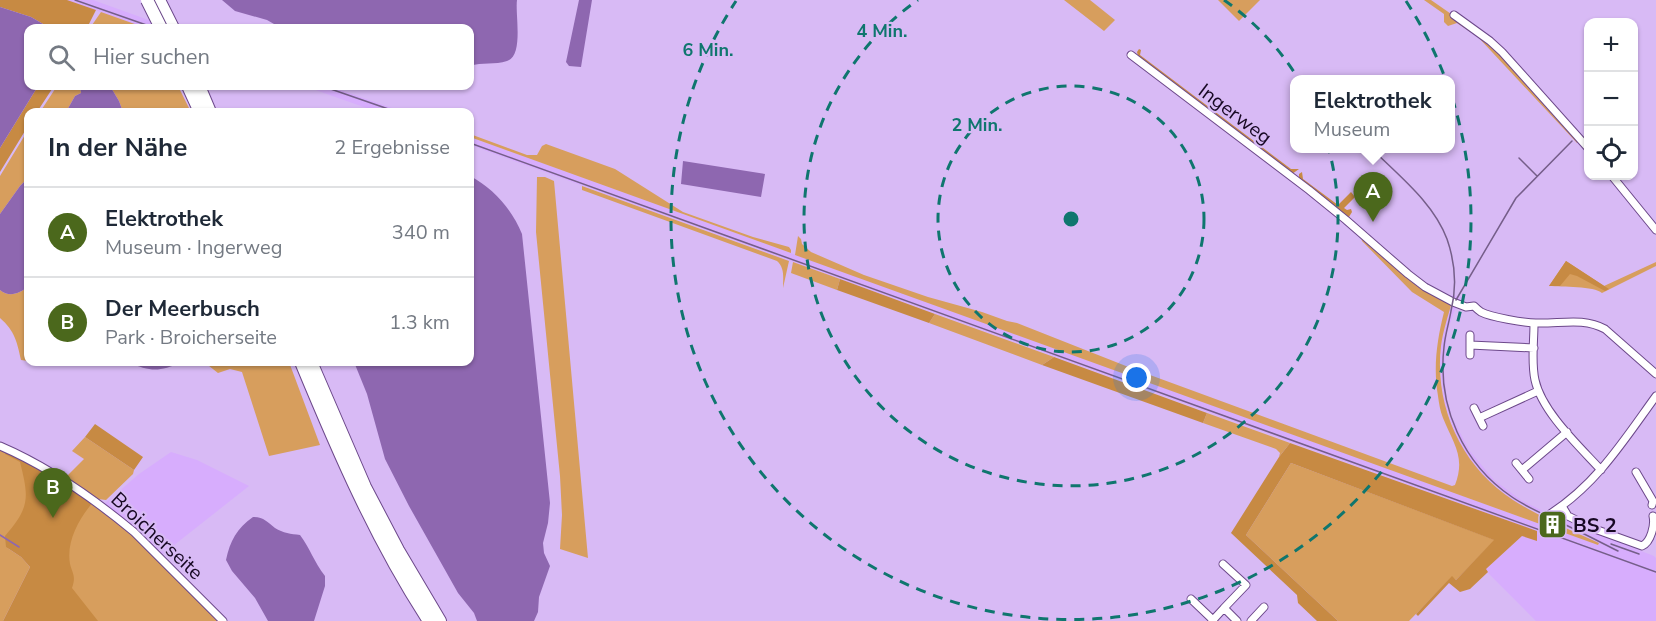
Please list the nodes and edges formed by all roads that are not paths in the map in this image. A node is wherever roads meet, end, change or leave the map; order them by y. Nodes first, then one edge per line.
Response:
1 (147, 0) edge
2 (159, 0) edge
3 (1454, 15) dead end
4 (159, 24) edge
5 (170, 24) edge
6 (1131, 55) dead end
7 (190, 90) edge
8 (201, 90) edge
9 (198, 108) edge
10 (208, 108) edge
11 (1584, 144) edge
12 (1615, 180) edge
13 (1656, 230) edge
14 (1534, 324) junction
15 (1470, 335) dead end
16 (1470, 345) junction
17 (1534, 348) junction
18 (1470, 355) dead end
19 (303, 366) edge
20 (313, 366) edge
21 (1656, 374) edge
22 (1538, 391) junction
23 (1656, 396) edge
24 (1474, 408) dead end
25 (1479, 418) junction
26 (1483, 426) dead end
27 (1567, 432) junction
28 (0, 446) edge
29 (1516, 463) dead end
30 (1522, 470) junction
31 (1601, 470) junction
32 (1636, 472) dead end
33 (1529, 479) dead end
34 (1562, 506) junction
35 (1654, 506) edge
36 (1550, 514) dead end
37 (1654, 515) edge
38 (1223, 564) dead end
39 (1191, 599) dead end
40 (1264, 607) dead end
41 (1224, 608) junction
42 (1212, 620) edge
43 (223, 621) edge
44 (429, 621) edge
45 (440, 621) edge
46 (1237, 621) edge
47 (1251, 621) edge

1 - 4 highway, bridge
2 - 5 highway
3 - 11 street
6 - 14 street, Ingerweg
7 - 9 highway
8 - 10 highway
12 - 13 street
14 - 17 street
14 - 21 street, Ingerweg
15 - 16 street
16 - 17 street
16 - 18 street
17 - 22 street
19 - 44 highway
20 - 45 highway
22 - 25 street
22 - 27 street
23 - 31 street
24 - 25 street
25 - 26 street
27 - 30 street
27 - 31 street
28 - 43 street, Broicherseite
29 - 30 street
30 - 33 street
31 - 34 street
32 - 35 street
34 - 36 street
34 - 37 street
35 - 37 street
38 - 41 street
39 - 42 street
40 - 47 street
41 - 42 street
41 - 46 street

